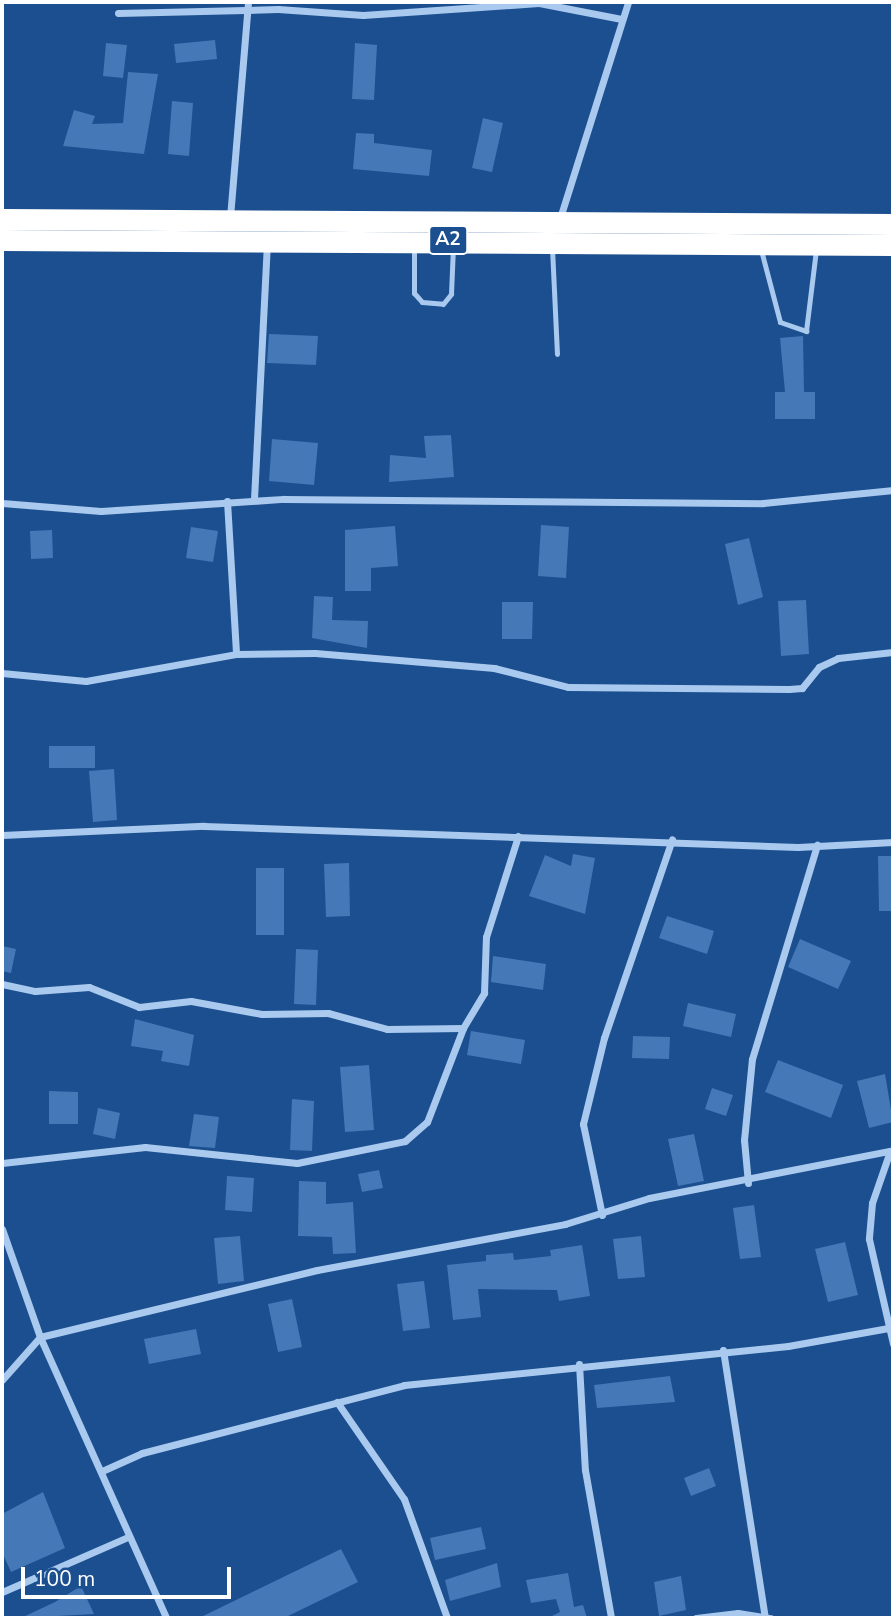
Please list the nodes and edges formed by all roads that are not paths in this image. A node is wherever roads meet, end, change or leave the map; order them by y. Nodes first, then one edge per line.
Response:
1 (248, 2) edge
2 (628, 2) edge
3 (247, 12) junction
4 (118, 13) dead end
5 (621, 19) junction
6 (2, 219) edge
7 (559, 220) junction
8 (230, 221) junction
9 (893, 224) edge
10 (2, 240) edge
11 (414, 240) junction
12 (453, 240) junction
13 (268, 241) junction
14 (552, 241) junction
15 (759, 243) junction
16 (816, 244) junction
17 (893, 245) edge
18 (556, 354) dead end
19 (893, 490) edge
20 (254, 499) junction
21 (227, 501) junction
22 (2, 503) edge
23 (893, 652) edge
24 (236, 654) junction
25 (2, 673) edge
26 (2, 835) edge
27 (518, 836) junction
28 (672, 839) junction
29 (893, 842) edge
30 (817, 845) junction
31 (2, 984) edge
32 (463, 1028) junction
33 (892, 1150) edge
34 (2, 1163) edge
35 (748, 1182) junction
36 (602, 1215) junction
37 (2, 1230) edge
38 (889, 1321) edge
39 (40, 1337) junction
40 (893, 1344) edge
41 (723, 1350) junction
42 (579, 1364) junction
43 (2, 1380) edge
44 (337, 1402) junction
45 (102, 1471) junction
46 (128, 1537) junction
47 (2, 1592) edge
48 (166, 1618) edge
49 (447, 1618) edge
50 (611, 1618) edge
51 (696, 1618) edge
52 (768, 1618) edge

1 - 3 street
2 - 5 street
3 - 4 street
3 - 5 street
3 - 8 street
5 - 7 street
6 - 8 highway, A2
7 - 8 highway, A2
7 - 9 highway, A2
10 - 13 highway, A2
11 - 12 highway, A2
11 - 12 lane
11 - 13 highway, A2
12 - 14 highway, A2
13 - 20 street
14 - 15 highway, A2
14 - 18 lane
15 - 16 highway, A2
15 - 16 lane
16 - 17 highway, A2
19 - 20 street
20 - 21 street
21 - 22 street
21 - 24 street
23 - 24 street
24 - 25 street
26 - 27 street
27 - 28 street
27 - 32 street
28 - 30 street
28 - 36 street
29 - 30 street
30 - 35 street
31 - 32 street
32 - 34 street
33 - 35 street
33 - 38 street
35 - 36 street
36 - 39 street
37 - 39 street
38 - 40 street
38 - 41 street
39 - 43 street
39 - 45 street
41 - 42 street
41 - 52 street
42 - 44 street
42 - 50 street
44 - 45 street
44 - 49 street
45 - 46 street
46 - 47 street
46 - 48 street
51 - 52 street

